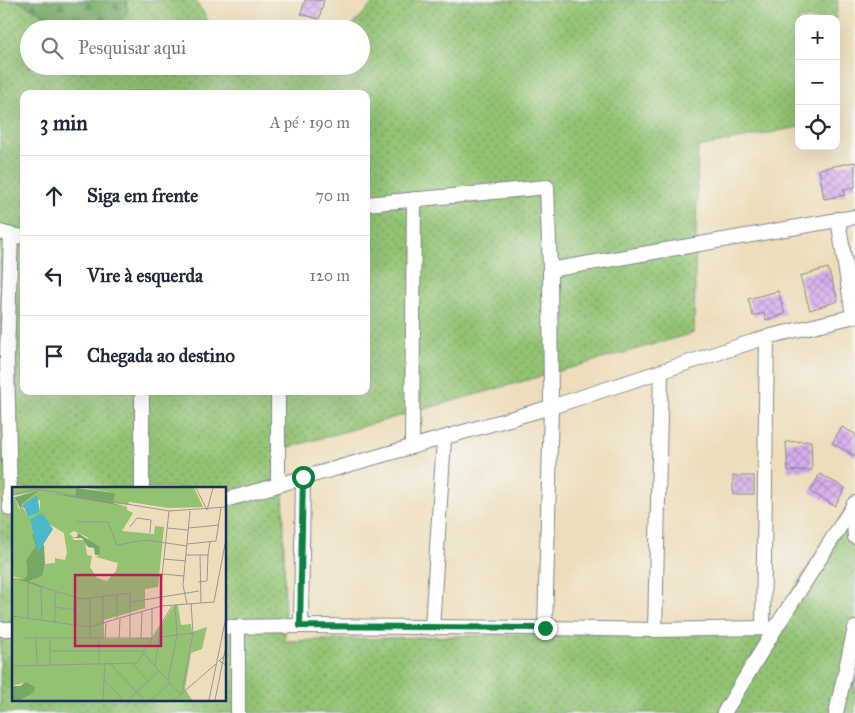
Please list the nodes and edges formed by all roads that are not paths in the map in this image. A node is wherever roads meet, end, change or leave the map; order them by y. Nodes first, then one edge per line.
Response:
1 (414, 199) junction
2 (370, 204) edge
3 (855, 217) edge
4 (838, 220) junction
5 (12, 235) edge
6 (550, 270) junction
7 (854, 316) edge
8 (767, 337) junction
9 (4, 356) edge
10 (661, 372) junction
11 (142, 395) edge
12 (278, 395) edge
13 (550, 406) junction
14 (444, 438) junction
15 (412, 446) junction
16 (303, 477) junction
17 (278, 485) junction
18 (142, 487) edge
19 (226, 500) edge
20 (854, 504) edge
21 (8, 508) edge
22 (855, 537) edge
23 (300, 626) junction
24 (231, 627) edge
25 (432, 628) junction
26 (545, 628) junction
27 (769, 628) junction
28 (855, 628) edge
29 (655, 630) junction
30 (238, 713) edge
31 (724, 713) edge
32 (836, 713) edge

1 - 2 street
1 - 6 street
1 - 15 street
3 - 4 street
4 - 6 street
4 - 7 street
5 - 9 street
6 - 13 street
7 - 8 street
8 - 10 street
8 - 27 street
9 - 21 street
10 - 13 street
10 - 29 street
11 - 18 street
12 - 17 street
13 - 14 street
13 - 26 street
14 - 15 street
14 - 25 street
15 - 16 street
16 - 17 street
16 - 23 street
17 - 19 street
20 - 22 street
20 - 27 street
23 - 24 street
23 - 25 street
24 - 30 street
25 - 26 street
26 - 29 street
27 - 29 street
27 - 31 street
28 - 32 street

